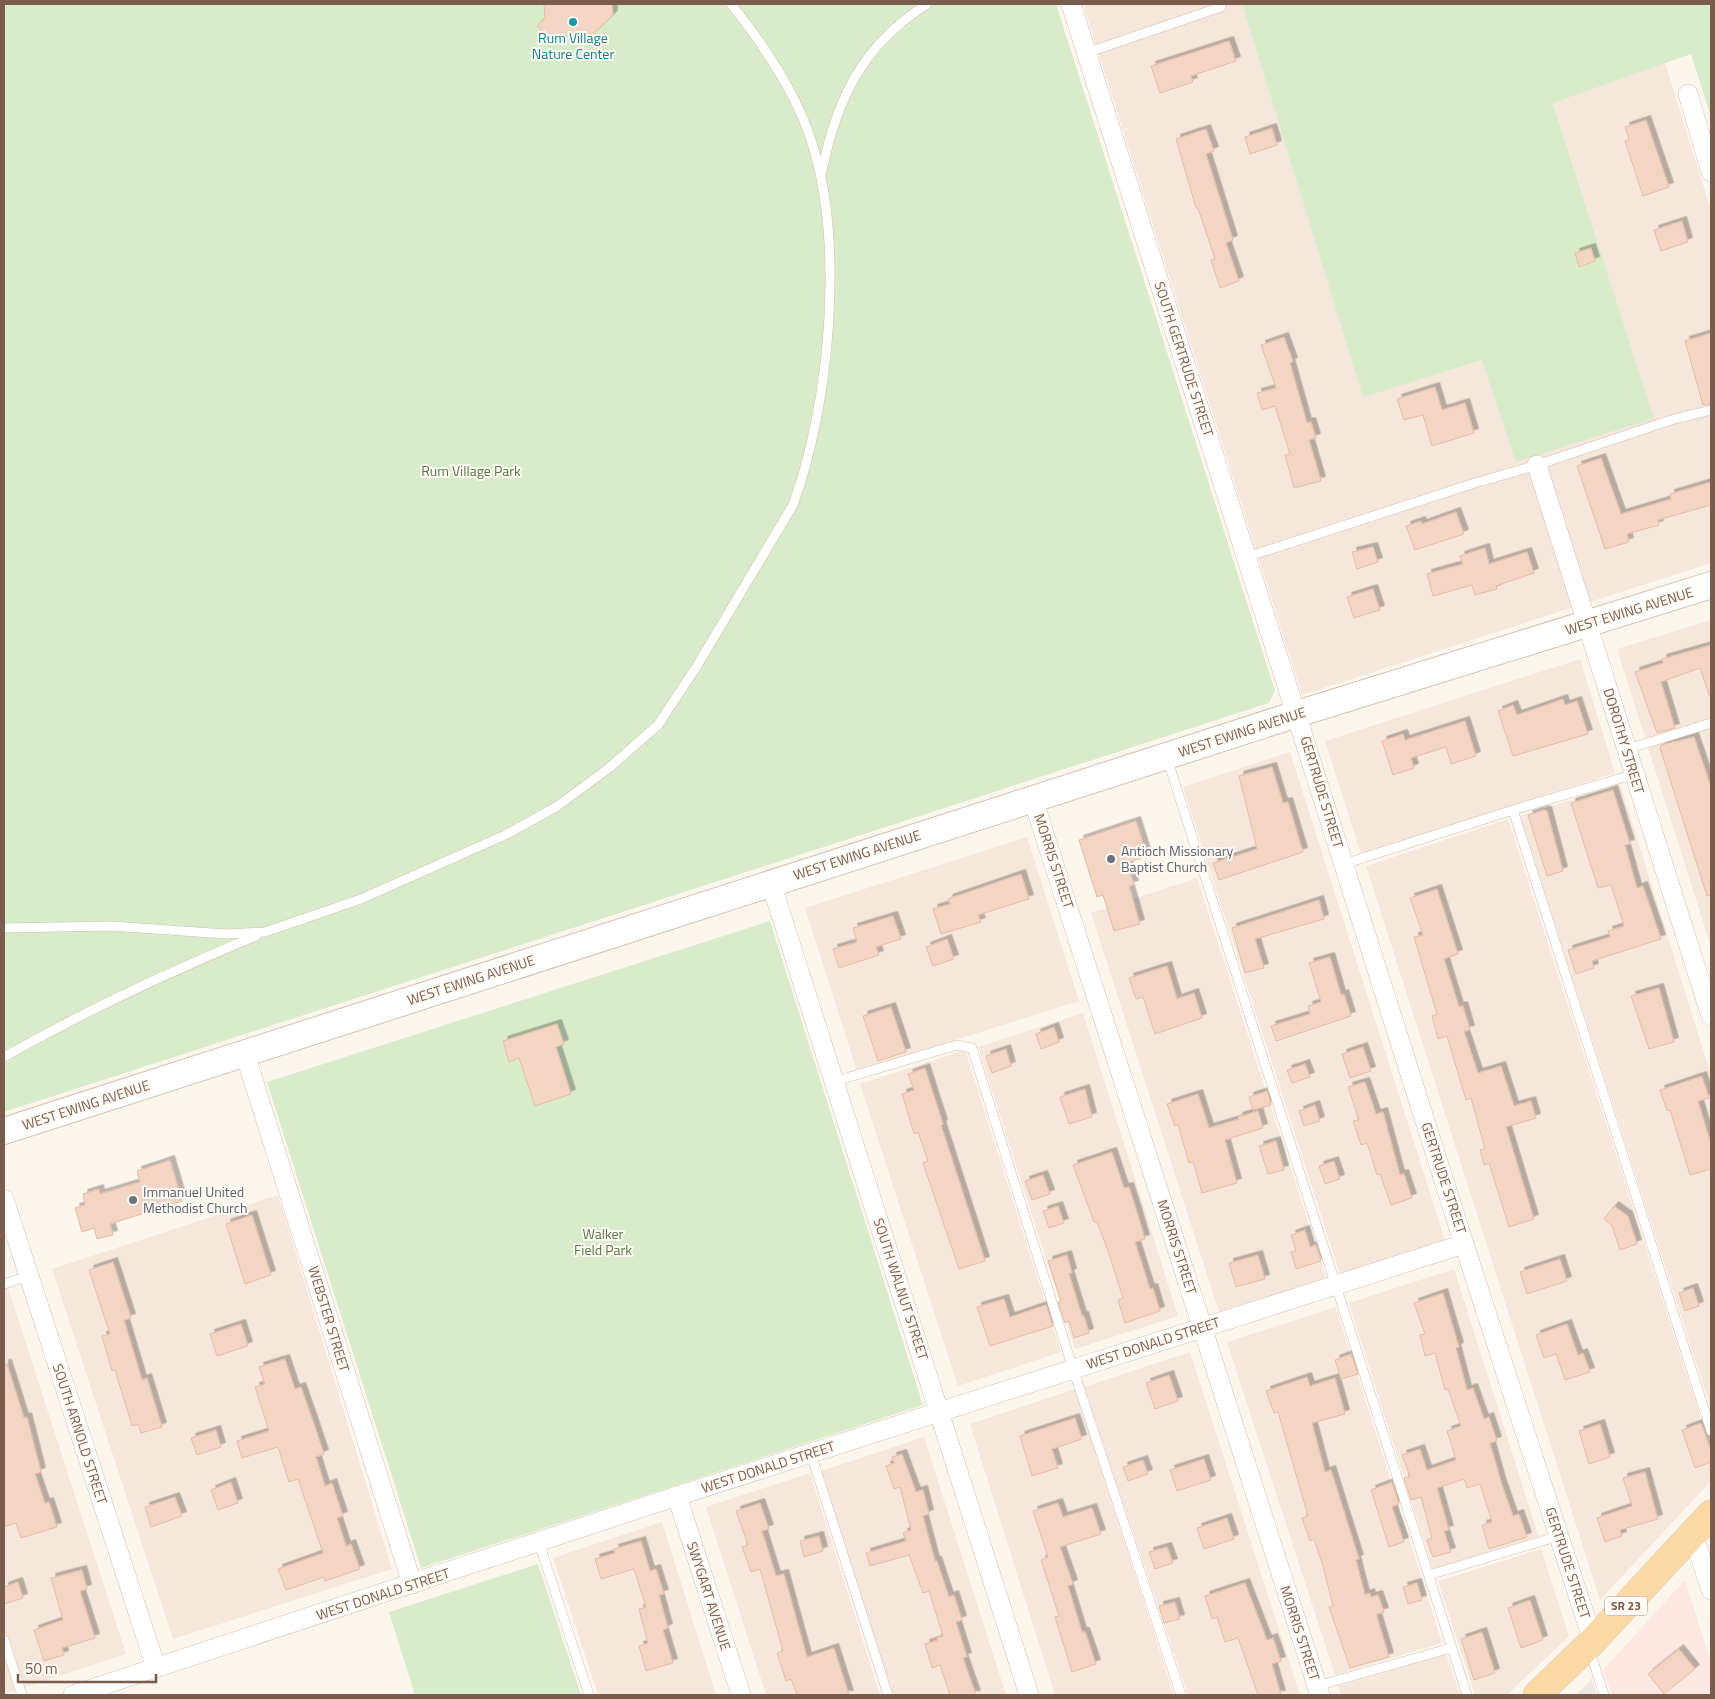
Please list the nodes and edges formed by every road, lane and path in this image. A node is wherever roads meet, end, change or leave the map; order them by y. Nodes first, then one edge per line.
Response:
1 (731, 4) edge
2 (927, 4) edge
3 (1071, 4) edge
4 (1221, 7) dead end
5 (1086, 53) junction
6 (1688, 94) dead end
7 (1711, 172) edge
8 (822, 174) junction
9 (1711, 410) edge
10 (1537, 466) junction
11 (1247, 557) junction
12 (1711, 587) edge
13 (1587, 624) junction
14 (1297, 714) junction
15 (1711, 723) edge
16 (1628, 749) junction
17 (1166, 756) junction
18 (1635, 774) junction
19 (1034, 799) junction
20 (1513, 810) junction
21 (1344, 864) junction
22 (771, 883) junction
23 (4, 928) edge
24 (265, 932) junction
25 (1711, 1016) edge
26 (245, 1054) junction
27 (4, 1057) edge
28 (836, 1082) junction
29 (4, 1131) edge
30 (4, 1199) edge
31 (1464, 1244) junction
32 (28, 1276) junction
33 (4, 1284) edge
34 (1337, 1285) junction
35 (1203, 1327) junction
36 (1073, 1369) junction
37 (940, 1412) junction
38 (1711, 1431) edge
39 (811, 1454) junction
40 (677, 1496) junction
41 (1711, 1514) edge
42 (1693, 1534) junction
43 (1559, 1536) junction
44 (539, 1543) junction
45 (1429, 1575) junction
46 (412, 1584) junction
47 (1711, 1590) edge
48 (4, 1640) edge
49 (1590, 1643) junction
50 (1451, 1648) junction
51 (156, 1668) junction
52 (1318, 1691) edge
53 (22, 1695) edge
54 (73, 1695) edge
55 (589, 1695) edge
56 (741, 1695) edge
57 (888, 1695) edge
58 (1029, 1695) edge
59 (1181, 1695) edge
60 (1466, 1695) edge
61 (1537, 1695) edge
62 (1604, 1695) edge

1 - 8 lane
2 - 8 lane
3 - 5 street, SOUTH GERTRUDE STREET
4 - 5 lane
5 - 11 street, SOUTH GERTRUDE STREET
6 - 7 street
8 - 24 lane
9 - 10 lane
10 - 11 lane
10 - 13 street, DOROTHY STREET
11 - 14 street, SOUTH GERTRUDE STREET
12 - 13 street, WEST EWING AVENUE
13 - 14 street, WEST EWING AVENUE
13 - 16 street, DOROTHY STREET
14 - 17 street, WEST EWING AVENUE
14 - 21 street, GERTRUDE STREET
15 - 16 lane
16 - 18 street, DOROTHY STREET
17 - 19 street, WEST EWING AVENUE
17 - 34 lane
18 - 20 lane
18 - 25 street, DOROTHY STREET
19 - 22 street, WEST EWING AVENUE
19 - 35 street, MORRIS STREET
20 - 21 lane
20 - 38 lane
21 - 31 street, GERTRUDE STREET
22 - 26 street, WEST EWING AVENUE
22 - 28 street, SOUTH WALNUT STREET
23 - 24 lane
24 - 27 lane
26 - 29 street, WEST EWING AVENUE
26 - 46 street, WEBSTER STREET
28 - 36 lane
28 - 37 street, SOUTH WALNUT STREET
30 - 32 street, SOUTH ARNOLD STREET
31 - 34 street, WEST DONALD STREET
31 - 43 street, GERTRUDE STREET
32 - 33 lane
32 - 51 street, SOUTH ARNOLD STREET
34 - 35 street, WEST DONALD STREET
34 - 45 lane
35 - 36 street, WEST DONALD STREET
35 - 52 street, MORRIS STREET
36 - 37 street, WEST DONALD STREET
36 - 59 lane
37 - 39 street, WEST DONALD STREET
37 - 58 street, SOUTH WALNUT STREET
39 - 40 street, WEST DONALD STREET
39 - 57 lane
40 - 44 street, WEST DONALD STREET
40 - 56 street, SWYGART AVENUE
41 - 42 main road, SR 23
42 - 47 street
42 - 49 main road, SR 23
43 - 45 lane
43 - 49 street, GERTRUDE STREET
44 - 46 street, WEST DONALD STREET
44 - 55 lane
45 - 50 lane
46 - 51 street, WEST DONALD STREET
48 - 53 lane
49 - 61 main road, SR 23
49 - 62 lane
50 - 52 lane
50 - 60 lane
51 - 54 street, WEST DONALD STREET

